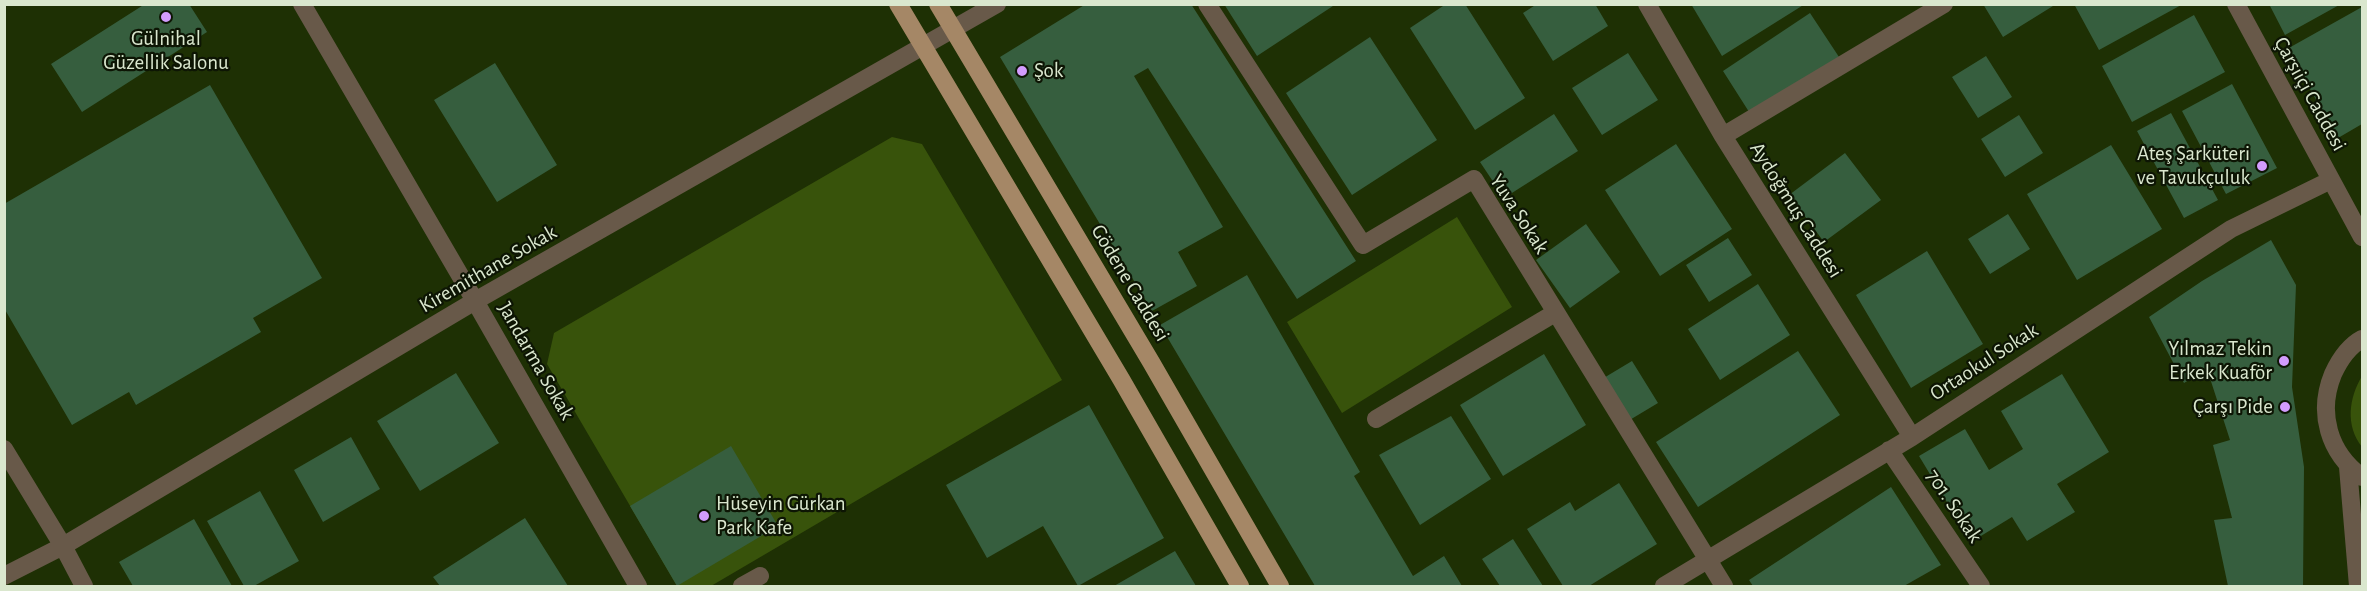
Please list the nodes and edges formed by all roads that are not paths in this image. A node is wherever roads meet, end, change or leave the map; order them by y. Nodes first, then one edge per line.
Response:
1 (302, 4) edge
2 (898, 4) edge
3 (938, 4) edge
4 (997, 4) edge
5 (1208, 4) edge
6 (1647, 4) edge
7 (1944, 4) edge
8 (2235, 4) edge
9 (953, 31) junction
10 (923, 47) junction
11 (1723, 136) junction
12 (2331, 180) junction
13 (2362, 237) edge
14 (475, 301) junction
15 (1555, 313) junction
16 (2362, 339) edge
17 (1376, 419) dead end
18 (1912, 436) junction
19 (4, 449) edge
20 (1890, 450) junction
21 (2355, 472) edge
22 (63, 546) junction
23 (1708, 561) junction
24 (4, 576) edge
25 (760, 576) dead end
26 (84, 586) edge
27 (638, 586) edge
28 (742, 586) edge
29 (1240, 586) edge
30 (1280, 586) edge
31 (1664, 586) edge
32 (1724, 586) edge
33 (1981, 586) edge
34 (2358, 586) edge

1 - 14 street, Jandarma Sokak
2 - 10 main road
3 - 9 main road, Gödene Caddesi
4 - 9 street, Kiremithane Sokak
5 - 15 street, Yuva Sokak
6 - 11 street, Aydoğmuş Caddesi
7 - 11 street
8 - 12 street, Çarşıiçi Caddesi
9 - 10 street, Kiremithane Sokak
9 - 30 main road, Gödene Caddesi
10 - 14 street, Kiremithane Sokak
10 - 29 main road
11 - 18 street, Aydoğmuş Caddesi
12 - 13 street, Çarşıiçi Caddesi
12 - 18 street, Ortaokul Sokak
14 - 22 street, Kiremithane Sokak
14 - 27 street, Jandarma Sokak
15 - 17 street
15 - 23 street, Yuva Sokak
16 - 21 street
18 - 20 street, Ortaokul Sokak
19 - 22 street
20 - 23 street, Ortaokul Sokak
20 - 33 street, 701. Sokak
21 - 34 street
22 - 24 street, Kiremithane Sokak
22 - 26 street
23 - 31 street, Ortaokul Sokak
23 - 32 street, Yuva Sokak
25 - 28 street

